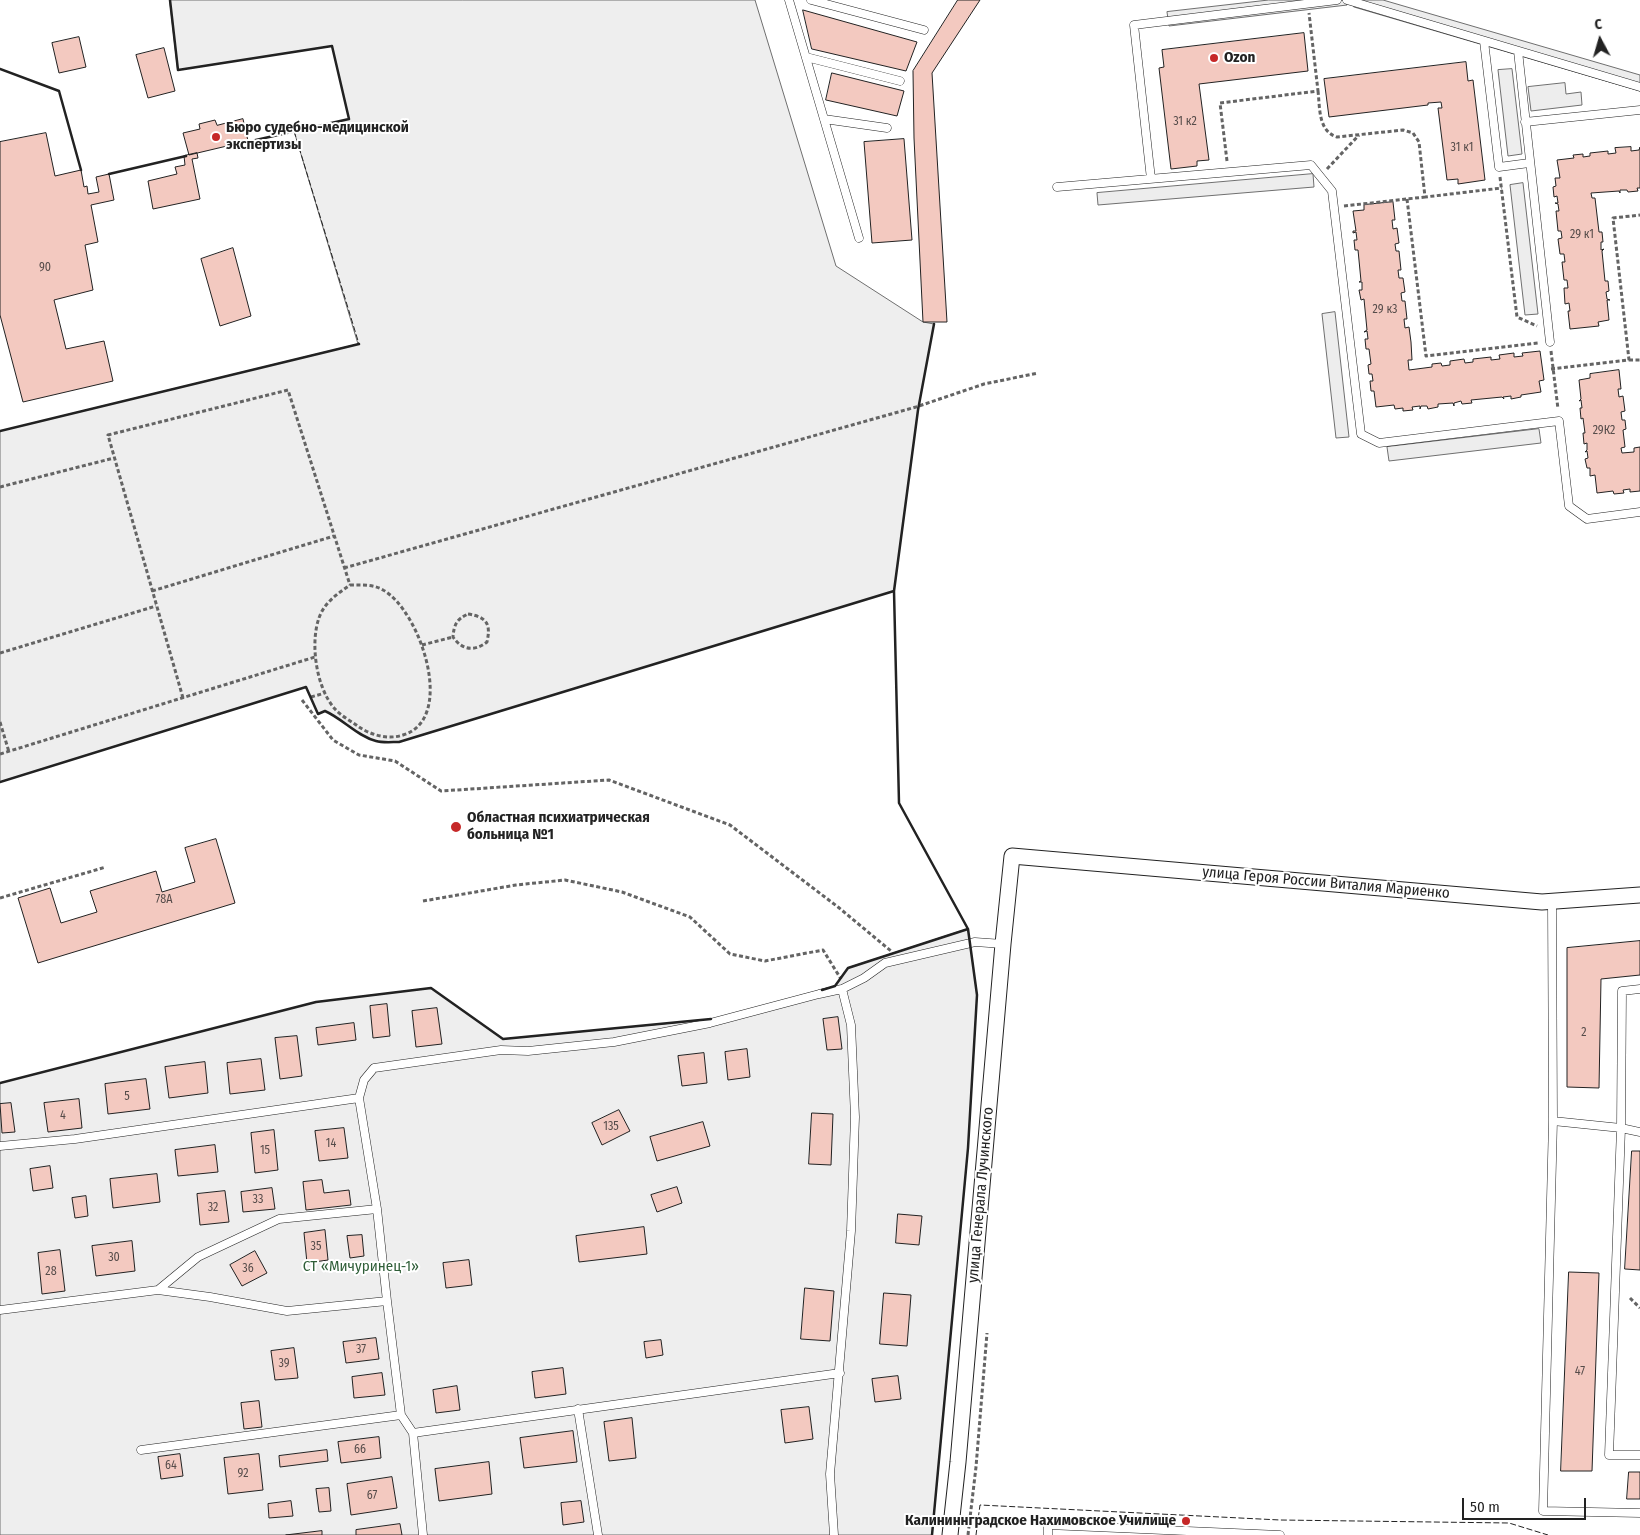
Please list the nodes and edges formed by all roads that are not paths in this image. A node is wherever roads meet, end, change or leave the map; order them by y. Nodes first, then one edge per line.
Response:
1 (789, 0) edge
2 (811, 0) edge
3 (1336, 0) edge
4 (1347, 0) edge
5 (924, 30) dead end
6 (1484, 41) junction
7 (1518, 51) junction
8 (806, 57) junction
9 (900, 81) dead end
10 (1640, 87) edge
11 (1640, 110) edge
12 (824, 119) junction
13 (1525, 122) junction
14 (887, 128) dead end
15 (1529, 163) junction
16 (1151, 179) junction
17 (1057, 187) dead end
18 (859, 238) dead end
19 (1550, 342) road end
20 (1640, 512) edge
21 (1012, 856) joint
22 (1640, 895) edge
23 (1552, 902) junction
24 (1002, 944) junction
25 (842, 989) junction
26 (1640, 989) edge
27 (359, 1098) junction
28 (1553, 1121) junction
29 (1621, 1128) junction
30 (1640, 1132) edge
31 (0, 1146) edge
32 (377, 1209) junction
33 (158, 1290) junction
34 (387, 1301) junction
35 (0, 1310) edge
36 (840, 1373) junction
37 (578, 1409) junction
38 (401, 1415) junction
39 (413, 1433) junction
40 (140, 1450) dead end
41 (1640, 1455) edge
42 (1640, 1513) edge
43 (423, 1535) edge
44 (598, 1535) edge
45 (834, 1535) edge
46 (950, 1535) edge
47 (1048, 1535) edge
48 (1280, 1535) edge

1 - 8 lane
2 - 5 lane
3 - 16 lane
4 - 6 lane
6 - 7 lane
6 - 15 lane
7 - 10 lane
7 - 13 lane
8 - 9 lane
8 - 12 lane
11 - 13 lane
12 - 14 lane
12 - 18 lane
13 - 15 lane
15 - 19 lane
16 - 17 lane
16 - 20 lane
21 - 23 street, улица Героя России Виталия Мариенко
21 - 24 street, улица Генерала Лучинского
22 - 23 street, улица Героя России Виталия Мариенко
23 - 28 lane
24 - 25 lane
24 - 46 street, улица Генерала Лучинского
25 - 27 lane
25 - 36 lane
26 - 29 lane
27 - 31 lane
27 - 32 lane
28 - 29 lane
28 - 42 lane
29 - 30 lane
29 - 41 lane
32 - 33 lane
32 - 34 lane
33 - 34 lane
33 - 35 lane
34 - 38 lane
36 - 37 lane
36 - 45 lane
37 - 39 lane
37 - 44 lane
38 - 39 lane
38 - 40 lane
39 - 43 lane
47 - 48 lane

